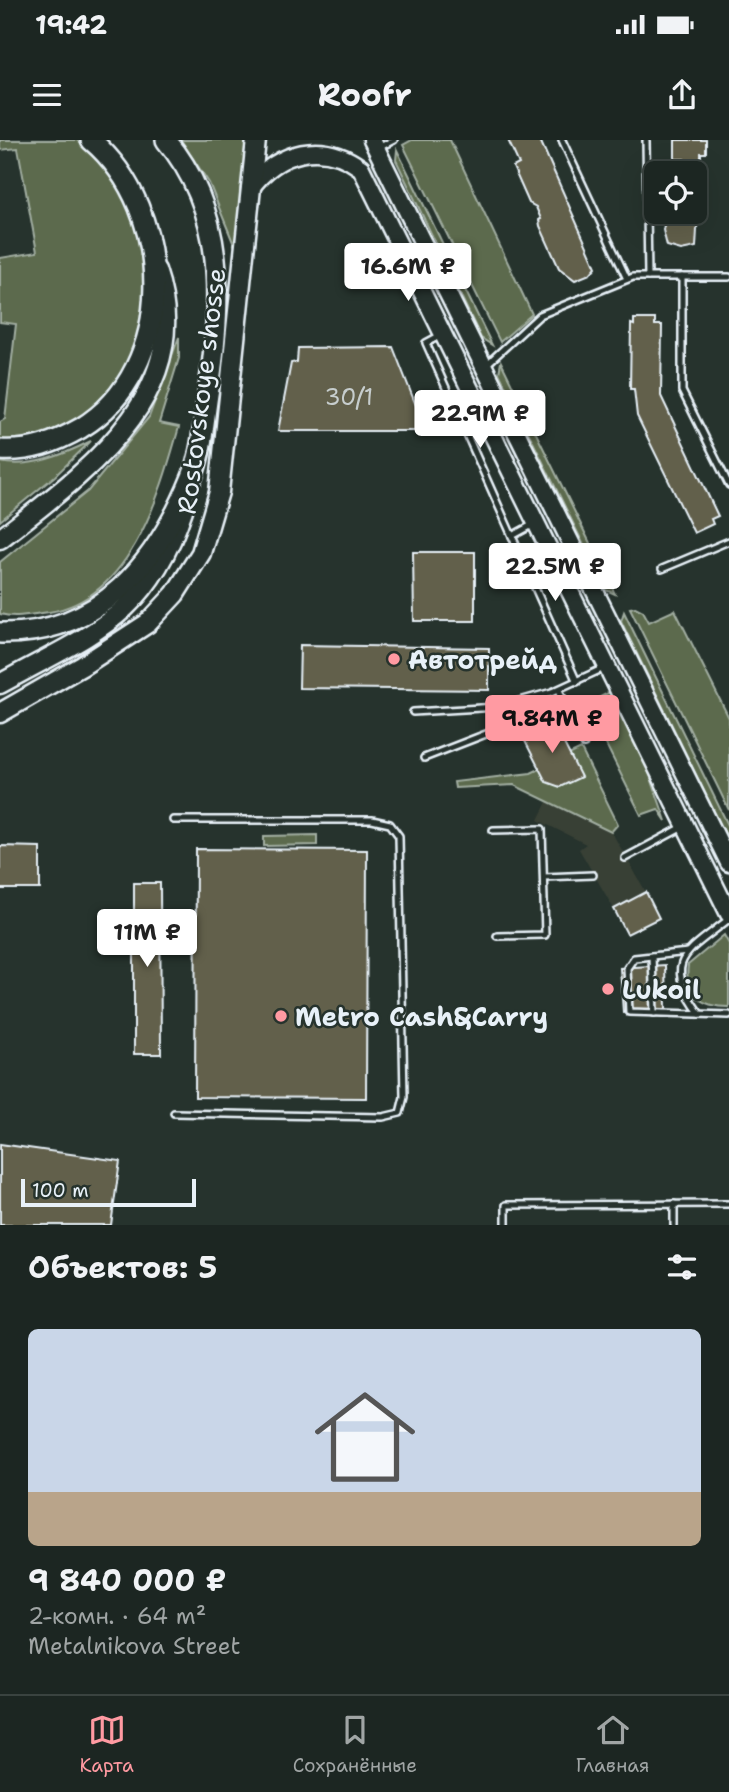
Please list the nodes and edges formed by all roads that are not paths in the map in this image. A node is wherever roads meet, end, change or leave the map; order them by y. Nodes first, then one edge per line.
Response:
1 (91, 140) edge
2 (166, 140) edge
3 (256, 140) edge
4 (394, 140) edge
5 (562, 140) edge
6 (646, 140) edge
7 (374, 144) edge
8 (250, 189) junction
9 (424, 240) junction
10 (405, 256) junction
11 (153, 260) junction
12 (648, 277) junction
13 (682, 277) junction
14 (729, 277) edge
15 (627, 279) junction
16 (444, 334) junction
17 (485, 366) junction
18 (0, 450) edge
19 (193, 475) junction
20 (729, 485) edge
21 (536, 523) junction
22 (512, 536) junction
23 (0, 539) edge
24 (729, 541) edge
25 (662, 569) dead end
26 (0, 633) edge
27 (607, 667) junction
28 (577, 682) junction
29 (0, 684) edge
30 (559, 690) junction
31 (566, 703) junction
32 (413, 712) dead end
33 (0, 713) edge
34 (584, 744) dead end
35 (424, 758) dead end
36 (173, 820) dead end
37 (685, 825) junction
38 (493, 830) dead end
39 (625, 858) dead end
40 (729, 863) edge
41 (593, 875) dead end
42 (544, 877) junction
43 (729, 917) edge
44 (497, 936) dead end
45 (688, 952) junction
46 (652, 956) junction
47 (654, 1013) junction
48 (700, 1014) junction
49 (729, 1015) edge
50 (174, 1113) dead end
51 (674, 1204) junction
52 (729, 1204) edge
53 (506, 1225) edge
54 (674, 1225) edge

1 - 11 highway
2 - 19 highway
3 - 8 main road, Rostovskoye shosse
4 - 7 lane
5 - 15 lane
6 - 12 lane
7 - 9 main road
8 - 10 main road
8 - 33 main road, Rostovskoye shosse
9 - 10 main road
9 - 17 main road
10 - 16 main road
11 - 18 highway
11 - 23 main road
12 - 13 lane
12 - 15 lane
13 - 14 lane
13 - 20 lane
15 - 17 lane
16 - 21 main road
16 - 22 lane
17 - 40 main road
19 - 26 highway
19 - 29 main road
21 - 22 lane
21 - 27 main road
22 - 28 lane
24 - 25 lane
27 - 28 lane
27 - 37 main road
28 - 30 lane
30 - 31 lane
30 - 32 lane
31 - 34 lane
31 - 35 lane
36 - 50 lane
37 - 39 lane
37 - 43 main road
38 - 42 lane
41 - 42 lane
42 - 44 lane
43 - 45 lane
45 - 46 lane
45 - 48 lane
46 - 47 lane
46 - 47 lane
47 - 48 lane
48 - 49 lane
51 - 52 lane
51 - 53 lane
51 - 54 lane

